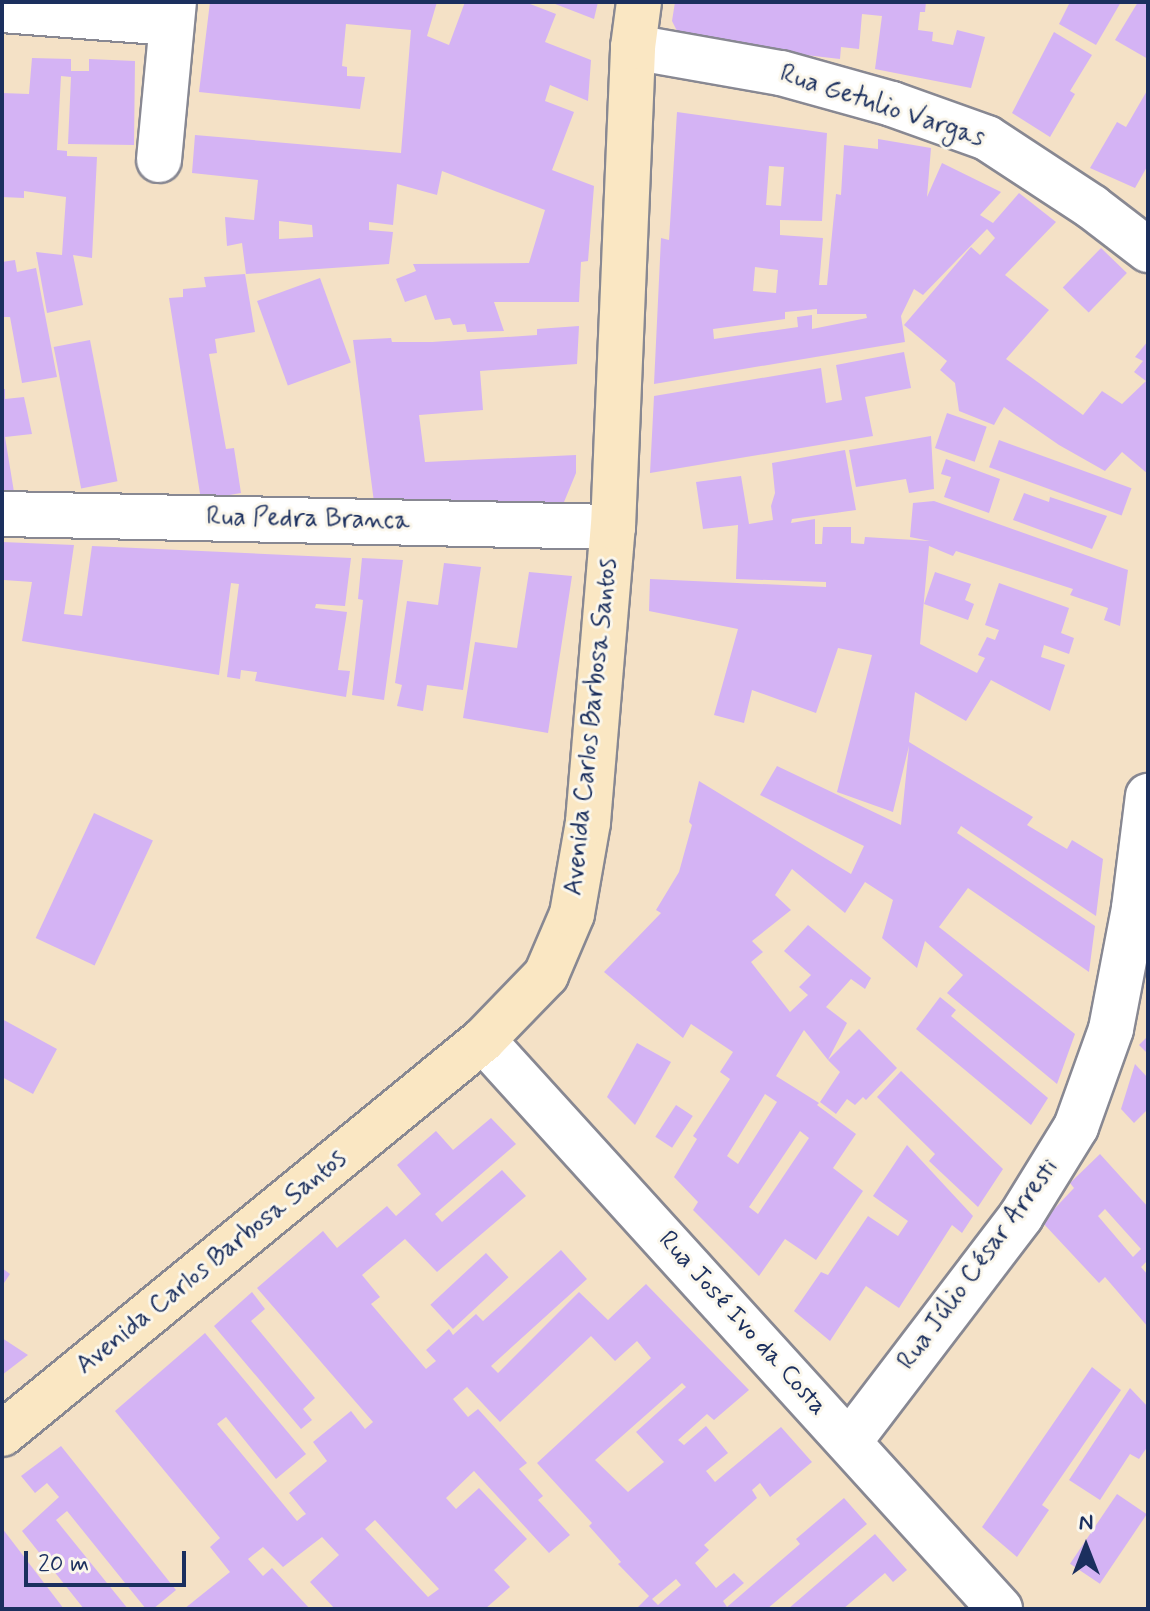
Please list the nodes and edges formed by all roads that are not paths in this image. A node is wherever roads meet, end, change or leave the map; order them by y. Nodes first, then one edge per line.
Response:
1 (639, 2) edge
2 (2, 10) edge
3 (173, 12) edge
4 (633, 47) junction
5 (159, 160) dead end
6 (1148, 250) edge
7 (2, 514) edge
8 (613, 527) junction
9 (1148, 796) edge
10 (483, 1040) junction
11 (2, 1434) edge
12 (849, 1442) junction
13 (1000, 1609) edge

1 - 4 main road, Avenida Carlos Barbosa Santos
2 - 3 street
3 - 5 street
4 - 6 street, Rua Getulio Vargas
4 - 8 main road, Avenida Carlos Barbosa Santos
7 - 8 street, Rua Pedra Branca
8 - 10 main road, Avenida Carlos Barbosa Santos
9 - 12 street, Rua Júlio César Arresti
10 - 11 main road, Avenida Carlos Barbosa Santos
10 - 12 street, Rua José Ivo da Costa
12 - 13 street, Rua José Ivo da Costa

